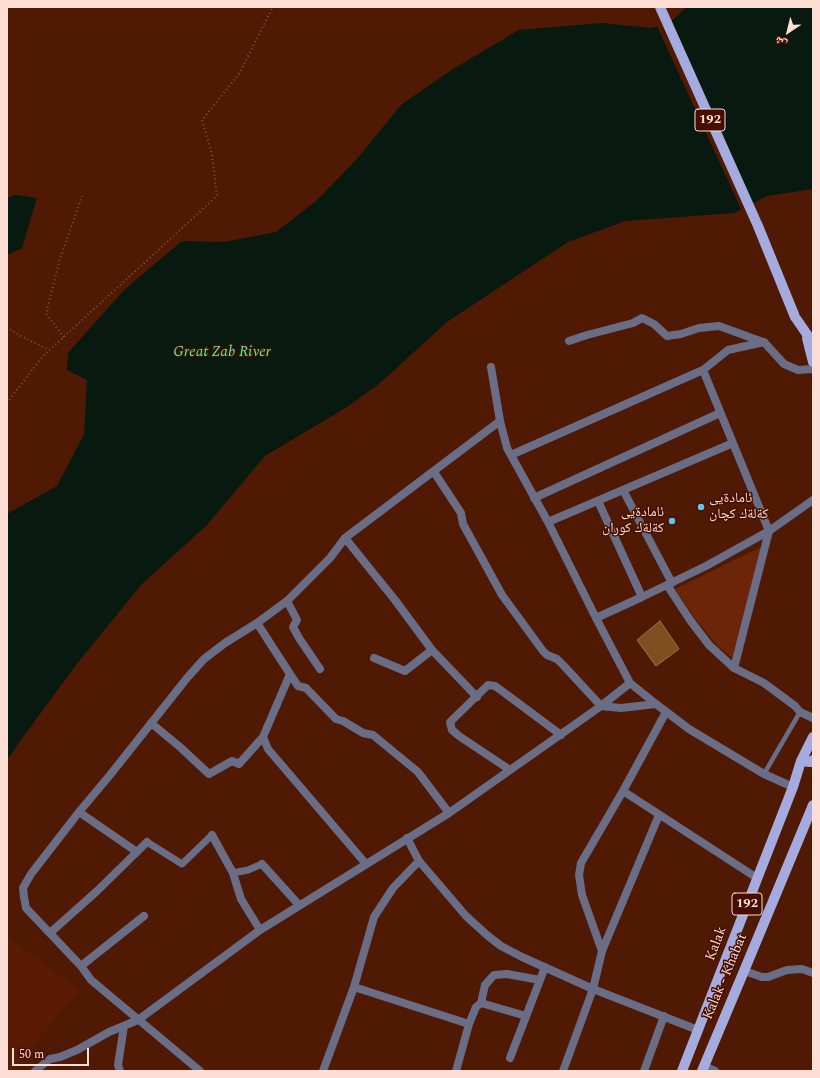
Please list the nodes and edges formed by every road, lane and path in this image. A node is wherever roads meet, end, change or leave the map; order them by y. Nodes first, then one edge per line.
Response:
1 (273, 7) edge
2 (661, 11) edge
3 (82, 196) dead end
4 (795, 317) junction
5 (7, 327) edge
6 (64, 337) junction
7 (569, 341) dead end
8 (764, 342) junction
9 (813, 343) edge
10 (49, 350) junction
11 (813, 362) edge
12 (491, 367) dead end
13 (813, 369) edge
14 (703, 370) junction
15 (7, 402) edge
16 (720, 412) junction
17 (500, 421) junction
18 (733, 442) junction
19 (511, 455) junction
20 (434, 472) junction
21 (623, 490) junction
22 (534, 498) junction
23 (813, 500) edge
24 (598, 501) junction
25 (548, 522) junction
26 (769, 531) junction
27 (345, 538) junction
28 (669, 584) junction
29 (642, 597) junction
30 (286, 601) junction
31 (596, 618) junction
32 (257, 623) junction
33 (432, 650) junction
34 (374, 658) dead end
35 (734, 668) junction
36 (320, 669) dead end
37 (290, 674) junction
38 (630, 683) junction
39 (477, 697) junction
40 (656, 704) junction
41 (601, 706) junction
42 (666, 712) junction
43 (800, 712) junction
44 (813, 718) edge
45 (152, 723) junction
46 (560, 735) junction
47 (263, 737) junction
48 (813, 737) edge
49 (813, 760) edge
50 (802, 761) junction
51 (510, 770) junction
52 (764, 774) junction
53 (793, 787) junction
54 (623, 791) junction
55 (813, 805) edge
56 (79, 812) junction
57 (449, 813) junction
58 (659, 815) junction
59 (212, 835) joint
60 (407, 838) junction
61 (147, 842) joint
62 (137, 852) junction
63 (419, 862) junction
64 (262, 864) joint
65 (366, 864) junction
66 (232, 873) junction
67 (757, 878) junction
68 (299, 905) junction
69 (144, 916) dead end
70 (260, 930) junction
71 (50, 933) junction
72 (602, 951) junction
73 (81, 966) junction
74 (545, 966) junction
75 (744, 971) junction
76 (813, 973) edge
77 (540, 980) junction
78 (354, 987) junction
79 (593, 990) junction
80 (481, 1003) junction
81 (526, 1016) junction
82 (664, 1016) junction
83 (138, 1020) junction
84 (469, 1024) junction
85 (124, 1026) junction
86 (698, 1030) junction
87 (510, 1058) dead end
88 (703, 1068) edge
89 (325, 1070) edge
90 (35, 1071) edge
91 (120, 1071) edge
92 (200, 1071) edge
93 (456, 1071) edge
94 (563, 1071) edge
95 (644, 1071) edge
96 (682, 1071) edge
97 (715, 1071) edge

1 - 6 path
2 - 4 main road, 192
3 - 6 path
4 - 9 main road, 192
4 - 11 main road, 192
5 - 10 path
6 - 10 path
7 - 8 street
8 - 13 street
8 - 14 street
10 - 15 path
12 - 17 street
14 - 16 street
14 - 19 street
16 - 18 street
16 - 22 street
17 - 19 street
17 - 20 street
18 - 21 street
18 - 26 street
19 - 22 street
20 - 27 street
20 - 41 street
21 - 24 street
21 - 28 street
22 - 25 street
23 - 26 street
24 - 25 street
24 - 29 street
25 - 31 street
26 - 28 street
26 - 35 street
27 - 30 street
27 - 33 street
28 - 29 street
28 - 35 street
29 - 31 street
30 - 32 street
30 - 36 street
31 - 38 street
32 - 37 street
32 - 45 street
33 - 34 street
33 - 39 street
35 - 43 street
37 - 47 street
37 - 57 street
38 - 40 street
38 - 41 street
39 - 46 street
39 - 51 street
40 - 41 street
40 - 42 street
41 - 46 street
42 - 52 street
42 - 54 street
43 - 44 street
43 - 52 lane
45 - 47 street
45 - 56 street
46 - 51 street
47 - 65 street
48 - 50 main road, Kalak / 192
49 - 50 main road
50 - 53 main road, Kalak / 192
51 - 57 street
52 - 53 street
53 - 67 main road, Kalak / 192
54 - 58 street
54 - 72 street
55 - 75 main road, Kalak - Khabat / 192
56 - 62 street
56 - 71 street
57 - 60 street
58 - 67 street
58 - 72 street
59 - 61 street
59 - 66 street
60 - 63 street
60 - 65 street
61 - 62 street
62 - 71 street
63 - 74 street
63 - 78 street
64 - 66 street
64 - 68 street
65 - 68 street
66 - 70 street
67 - 86 main road, Kalak / 192
68 - 70 street
69 - 73 street
70 - 83 street
71 - 73 street
72 - 79 street
73 - 83 street
74 - 77 street
74 - 79 street
75 - 76 street
75 - 88 main road, Kalak - Khabat / 192
77 - 80 street
77 - 81 street
78 - 84 street
78 - 89 street
79 - 82 street
79 - 94 street
80 - 81 street
80 - 84 street
81 - 87 street
82 - 86 street
82 - 95 street
83 - 85 street
83 - 92 street
84 - 93 street
85 - 90 street
85 - 91 street
86 - 96 main road, Kalak / 192
88 - 97 street

